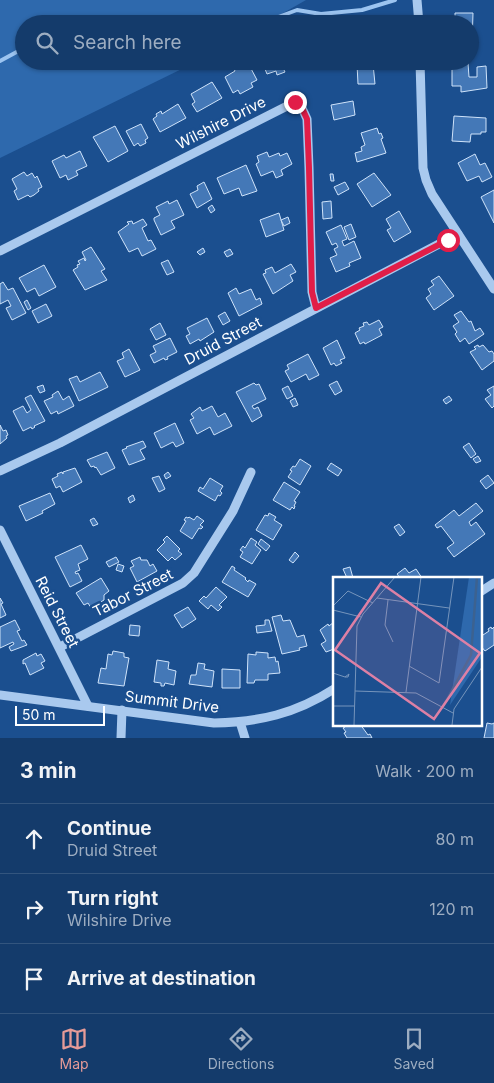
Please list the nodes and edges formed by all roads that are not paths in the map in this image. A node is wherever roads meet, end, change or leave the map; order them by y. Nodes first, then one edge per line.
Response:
1 (417, 0) edge
2 (418, 15) edge
3 (420, 70) edge
4 (458, 234) junction
5 (0, 251) edge
6 (494, 289) edge
7 (316, 308) junction
8 (0, 471) edge
9 (251, 472) dead end
10 (0, 530) edge
11 (494, 583) edge
12 (482, 591) edge
13 (60, 647) junction
14 (333, 690) edge
15 (0, 695) edge
16 (88, 706) junction
17 (122, 710) junction
18 (240, 722) junction
19 (122, 738) edge
20 (245, 738) edge

1 - 2 street
3 - 4 street
4 - 6 street
4 - 7 street, Druid Street
5 - 7 street, Wilshire Drive
7 - 8 street, Druid Street
9 - 13 street, Tabor Street
10 - 13 street, Reid Street
11 - 12 street
13 - 16 street, Reid Street
14 - 18 street, Summit Drive
15 - 16 street, Summit Drive
16 - 17 street, Summit Drive
17 - 18 street, Summit Drive
17 - 19 street
18 - 20 street

